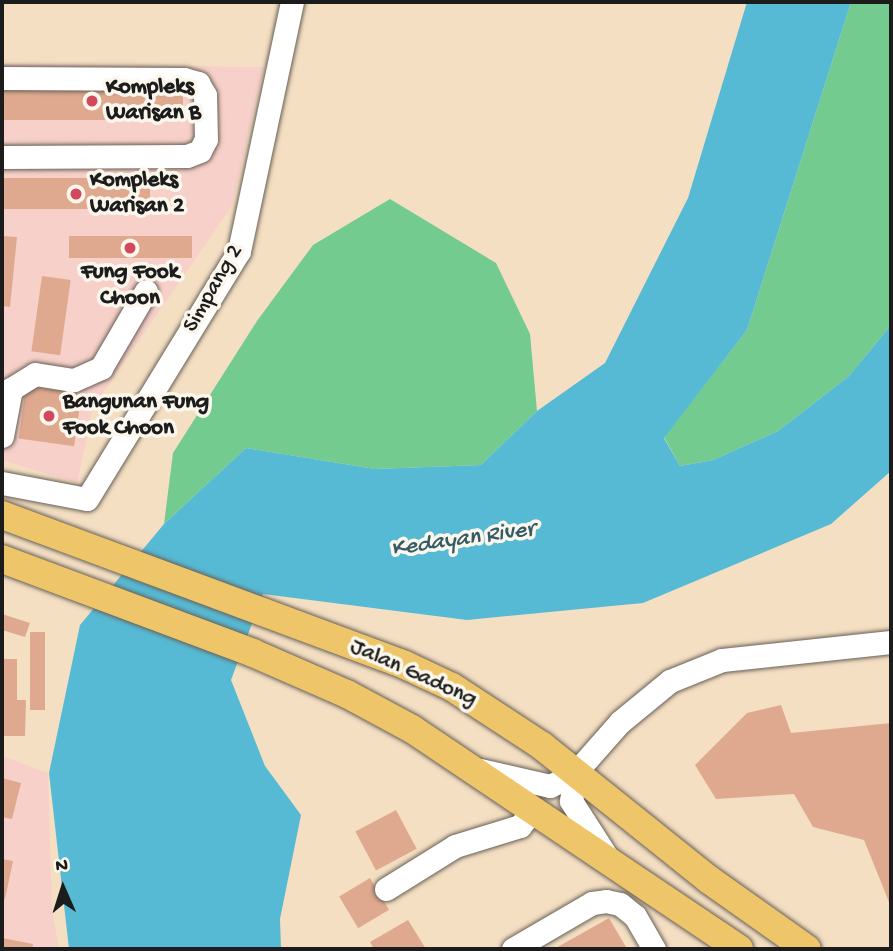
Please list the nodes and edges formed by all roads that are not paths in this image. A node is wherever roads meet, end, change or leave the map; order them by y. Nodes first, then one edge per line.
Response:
1 (292, 2) edge
2 (2, 78) edge
3 (2, 157) edge
4 (146, 290) dead end
5 (2, 436) edge
6 (2, 482) edge
7 (2, 515) edge
8 (8, 561) edge
9 (891, 642) edge
10 (465, 765) junction
11 (575, 773) junction
12 (532, 811) junction
13 (613, 865) junction
14 (386, 889) dead end
15 (772, 925) junction
16 (513, 949) edge
17 (654, 949) edge
18 (739, 949) edge
19 (757, 949) edge
20 (807, 949) edge

1 - 6 street, Simpang 2
2 - 3 street
4 - 5 street
7 - 11 main road, Jalan Gadong
8 - 10 main road, Jalan Gadong
9 - 11 street
10 - 11 street
10 - 12 main road, Jalan Gadong
11 - 13 street
11 - 15 main road, Jalan Gadong
12 - 13 main road, Jalan Gadong
12 - 14 street
13 - 18 main road, Jalan Gadong
15 - 19 main road
15 - 20 main road, Jalan Gadong
16 - 17 street

